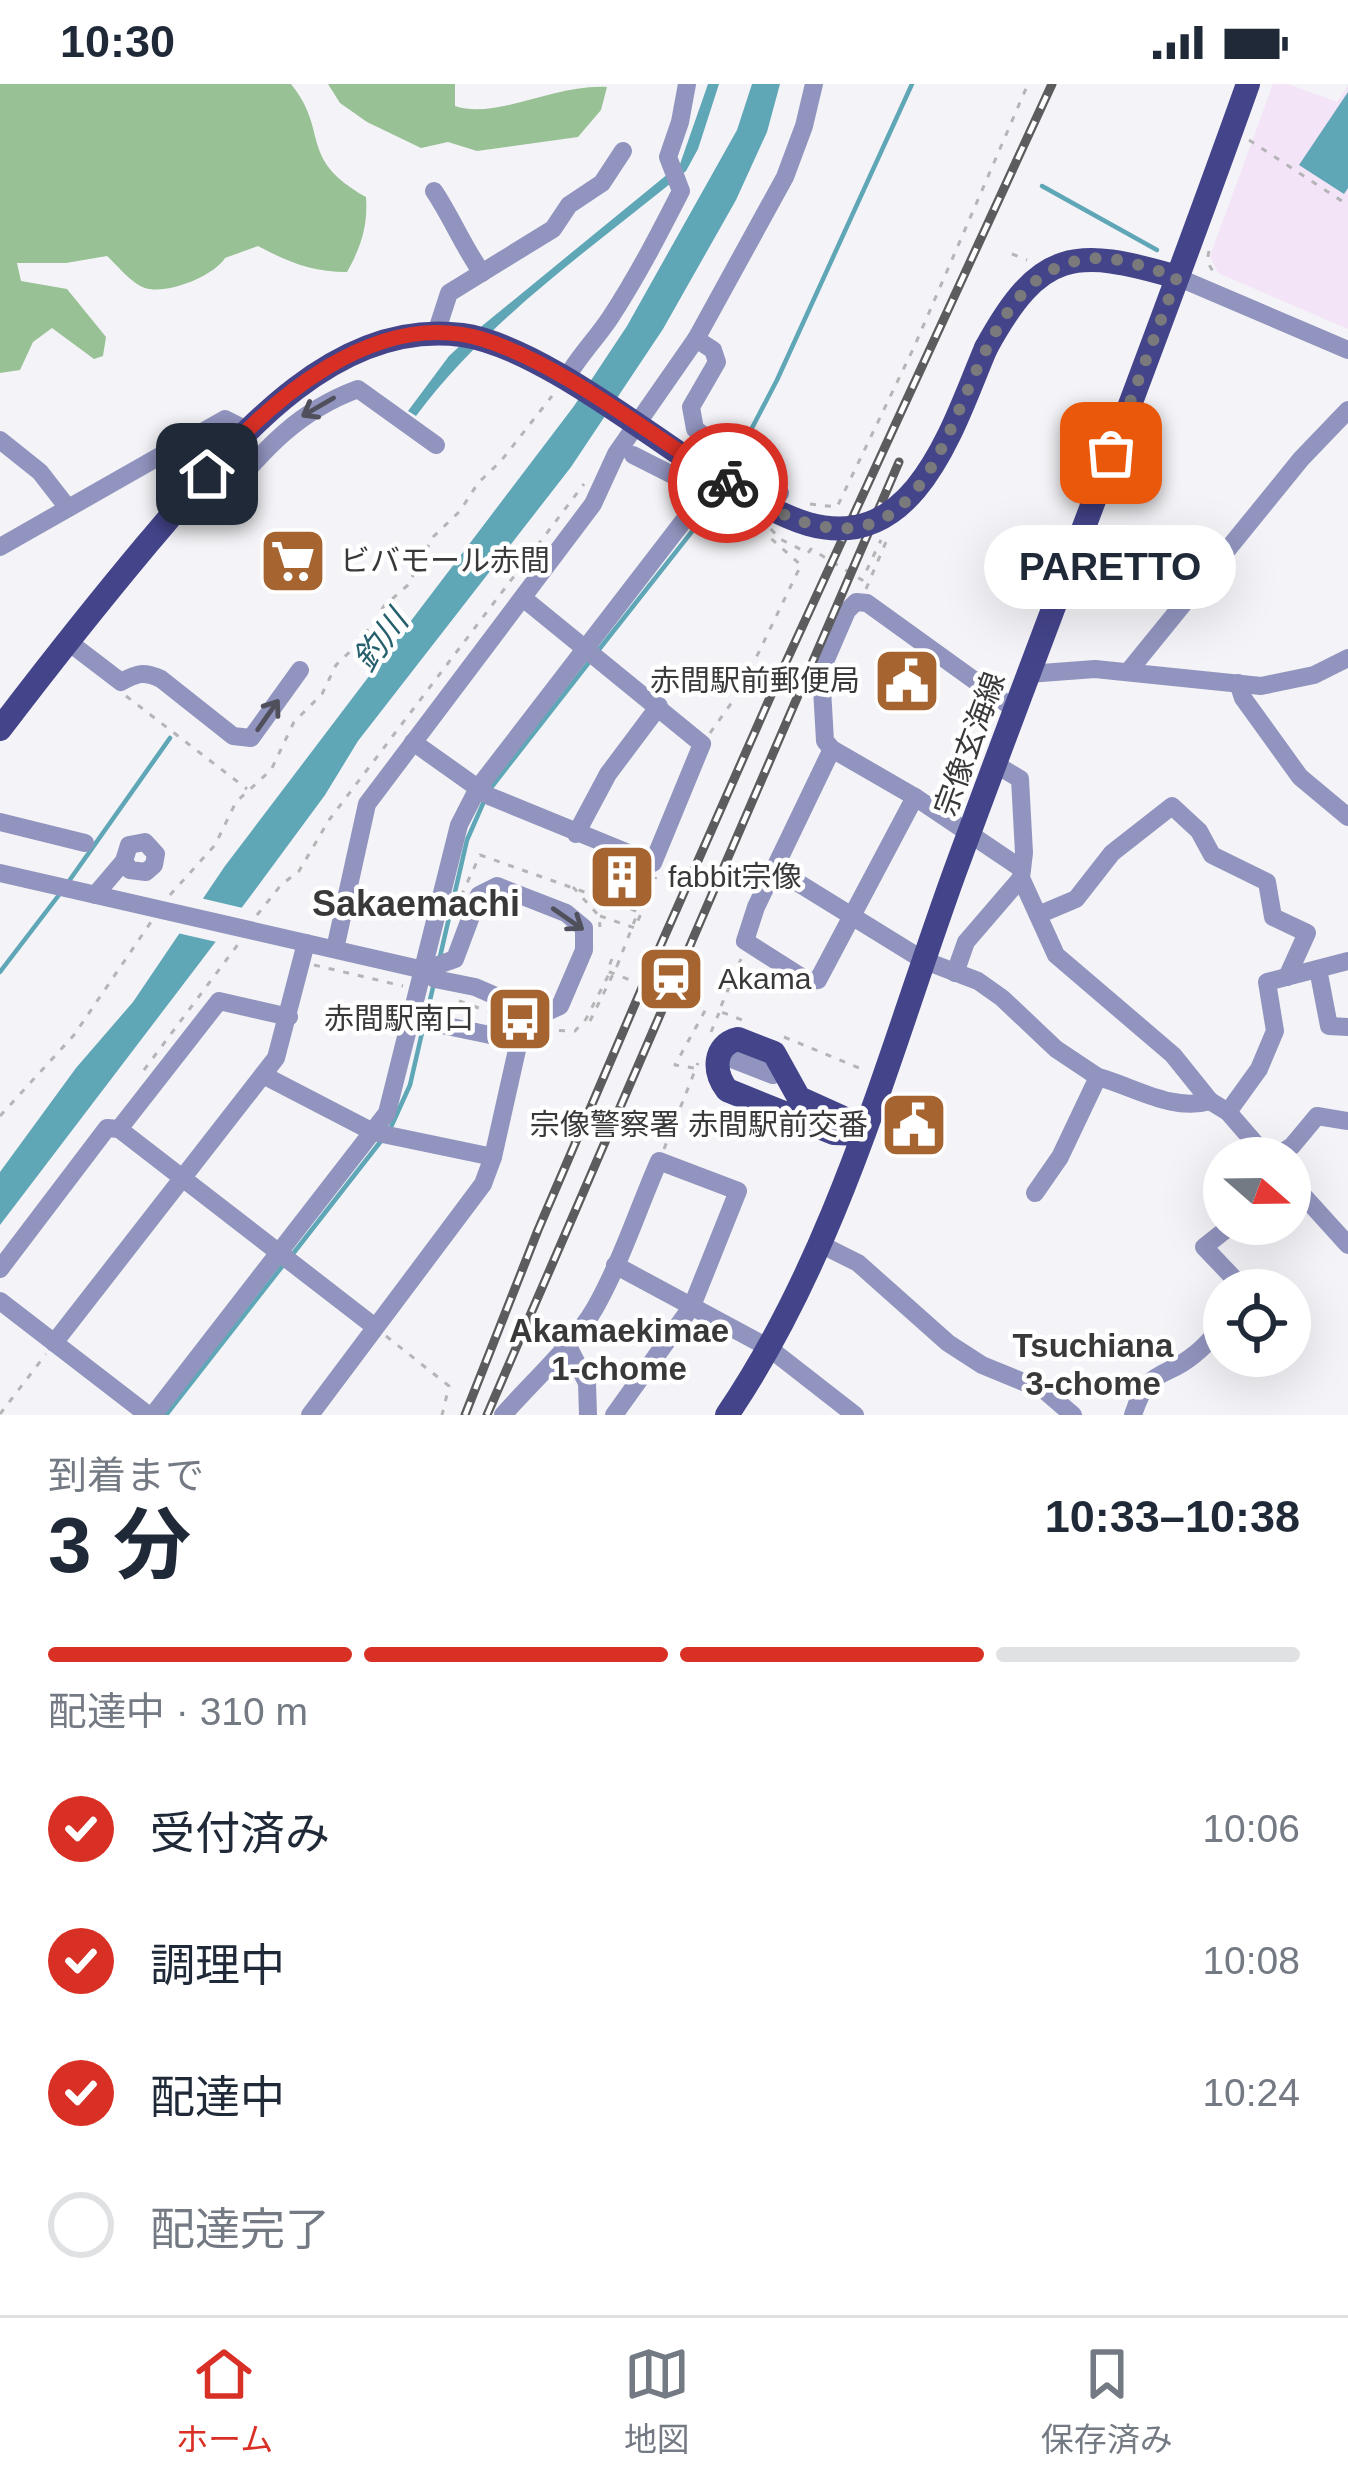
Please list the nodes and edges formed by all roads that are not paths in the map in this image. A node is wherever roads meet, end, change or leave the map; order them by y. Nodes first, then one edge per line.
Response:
1 (687, 84) edge
2 (814, 84) edge
3 (1248, 84) edge
4 (622, 151) dead end
5 (434, 190) dead end
6 (482, 273) junction
7 (1177, 277) junction
8 (436, 333) junction
9 (696, 339) junction
10 (1348, 350) edge
11 (566, 381) junction
12 (1348, 410) edge
13 (633, 423) junction
14 (247, 430) junction
15 (0, 440) edge
16 (436, 446) dead end
17 (633, 454) dead end
18 (705, 493) junction
19 (190, 494) junction
20 (68, 508) junction
21 (0, 547) edge
22 (523, 598) junction
23 (66, 640) junction
24 (585, 648) junction
25 (1347, 660) edge
26 (300, 670) dead end
27 (1129, 672) junction
28 (1028, 674) junction
29 (1238, 683) junction
30 (659, 706) junction
31 (1014, 709) junction
32 (0, 729) edge
33 (413, 742) junction
34 (832, 749) junction
35 (995, 764) junction
36 (478, 788) junction
37 (914, 797) junction
38 (1348, 818) edge
39 (0, 822) edge
40 (576, 834) junction
41 (969, 835) junction
42 (85, 843) dead end
43 (124, 860) dead end
44 (774, 868) junction
45 (0, 873) edge
46 (1021, 873) junction
47 (95, 895) junction
48 (1038, 915) junction
49 (851, 917) junction
50 (335, 949) junction
51 (304, 952) junction
52 (923, 960) junction
53 (1348, 962) edge
54 (1318, 969) junction
55 (955, 973) junction
56 (1287, 977) junction
57 (422, 980) junction
58 (289, 1017) junction
59 (413, 1019) junction
60 (1348, 1028) edge
61 (265, 1076) junction
62 (1098, 1077) junction
63 (1210, 1101) junction
64 (1228, 1112) junction
65 (1348, 1121) edge
66 (119, 1129) junction
67 (373, 1132) junction
68 (862, 1134) junction
69 (1251, 1137) edge
70 (1299, 1137) edge
71 (493, 1157) junction
72 (183, 1180) junction
73 (1035, 1193) dead end
74 (1311, 1204) edge
75 (818, 1243) junction
76 (1207, 1245) edge
77 (1348, 1245) edge
78 (278, 1253) junction
79 (615, 1265) junction
80 (0, 1269) edge
81 (1225, 1269) edge
82 (0, 1301) edge
83 (692, 1306) junction
84 (375, 1327) junction
85 (54, 1343) junction
86 (568, 1346) junction
87 (1203, 1346) edge
88 (769, 1348) junction
89 (150, 1415) edge
90 (310, 1415) edge
91 (503, 1415) edge
92 (587, 1415) edge
93 (614, 1415) edge
94 (727, 1415) edge
95 (855, 1415) edge
96 (1072, 1415) edge
97 (1133, 1415) edge

1 - 11 street
2 - 9 street
3 - 7 main road, 宗像玄海線
4 - 6 street
5 - 6 street
6 - 8 street
7 - 10 street
7 - 13 main road, bridge
7 - 28 main road, 宗像玄海線
8 - 11 main road
8 - 14 main road
9 - 13 street
9 - 18 street
11 - 13 main road
12 - 27 street
13 - 22 street
14 - 19 main road
14 - 20 street
15 - 20 street
16 -> 19 street
17 - 18 street
18 - 24 street
19 - 23 main road
20 - 21 street
22 - 24 street
22 - 33 street
23 -> 26 street
23 - 32 main road
24 - 30 street
24 - 36 street
25 - 29 street
27 - 28 street
27 - 29 street
28 - 31 main road, 宗像玄海線
29 - 38 street
30 - 40 street
30 - 40 street
31 - 34 street
31 - 35 main road, 宗像玄海線
33 - 36 street
33 - 50 street
34 - 37 street
34 - 44 street
35 - 41 main road, 宗像玄海線
35 - 46 street
36 - 40 street
36 - 57 street
37 - 41 street
37 - 49 street
39 - 42 street
41 - 46 street
41 - 52 main road, 宗像玄海線
43 - 47 street
44 - 49 street
44 - 49 street
45 - 47 street
46 - 48 street
46 - 55 street
47 - 51 street
48 - 56 street
48 - 63 street
49 - 52 street
50 - 51 street
50 - 57 street
51 - 58 street
52 - 55 street
52 - 68 main road, 宗像玄海線
53 - 54 street
54 - 56 street
54 - 60 street
55 - 62 street
56 - 64 street
57 -> 57 street
57 - 59 street
58 - 61 street
58 - 66 street
59 - 67 street
59 - 71 street
61 - 67 street
61 - 72 street
62 - 63 street
62 - 73 street
63 - 64 street
64 - 69 street
65 - 70 street
66 - 72 street
66 - 80 street
67 - 71 street
67 - 78 street
68 - 68 main road
68 - 75 main road, 宗像玄海線
71 - 84 street
72 - 78 street
72 - 85 street
74 - 77 street
75 - 88 main road, 宗像玄海線
75 - 96 street
76 - 81 street
78 - 84 street
78 - 89 street
79 - 83 street
79 - 83 street
79 - 86 street
82 - 85 street
83 - 88 street
83 - 93 street
84 - 90 street
85 - 89 street
86 - 91 street
86 - 92 street
87 - 97 street
88 - 94 main road, 宗像玄海線
88 - 95 street

